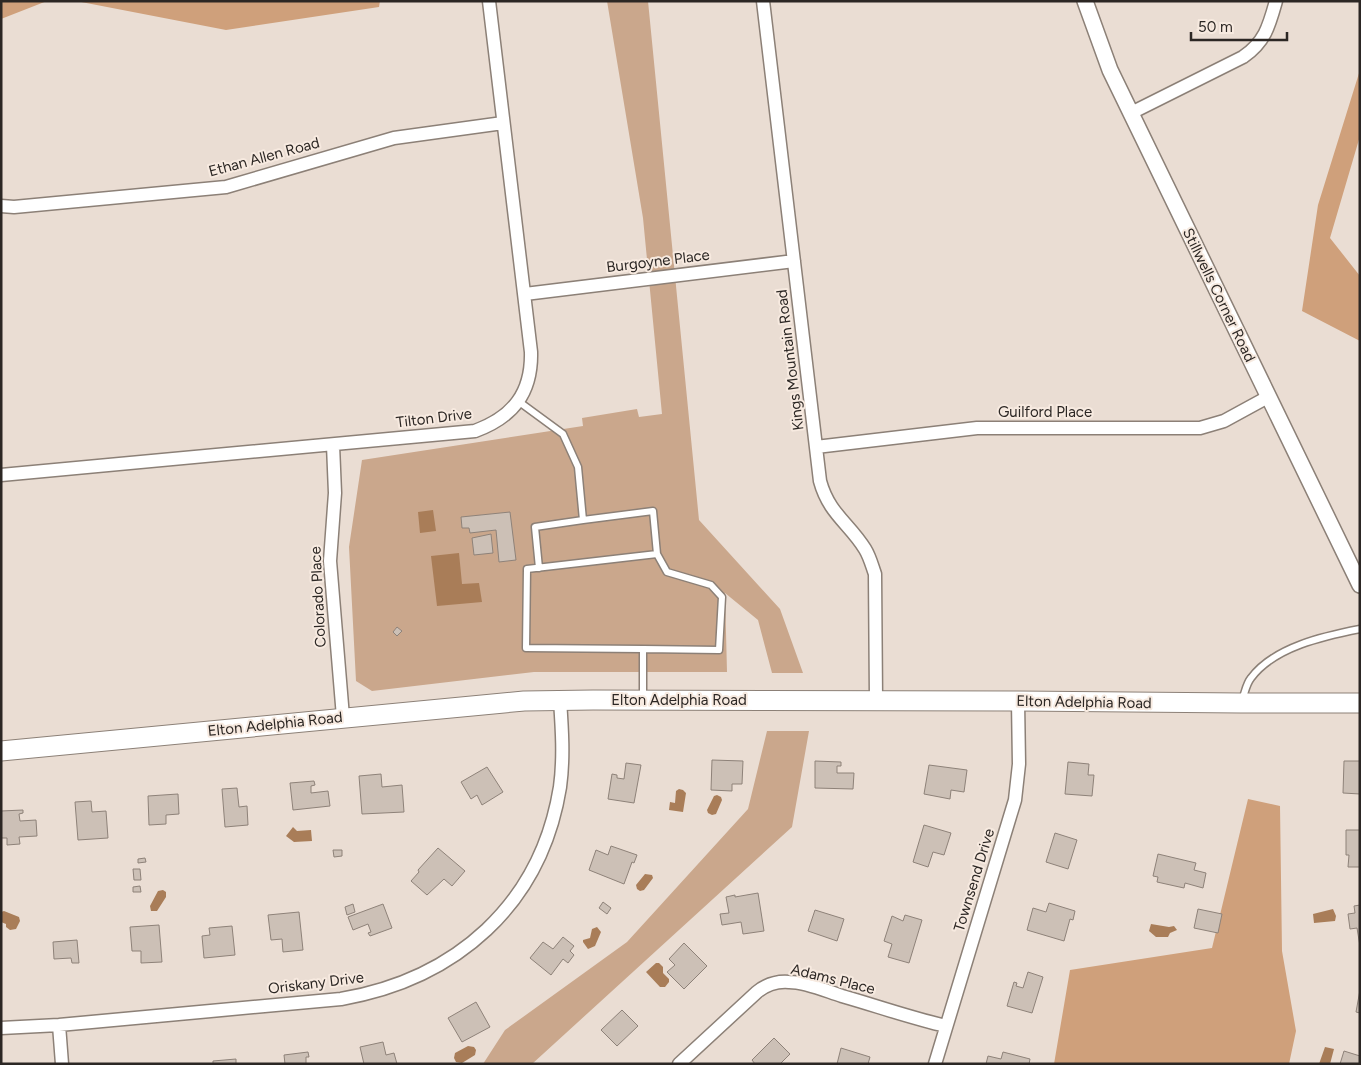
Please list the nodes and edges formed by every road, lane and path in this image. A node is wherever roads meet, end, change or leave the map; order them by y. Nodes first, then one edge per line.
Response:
1 (489, 1) edge
2 (763, 1) edge
3 (1085, 1) edge
4 (1276, 1) edge
5 (1131, 113) junction
6 (503, 122) junction
7 (1, 206) edge
8 (794, 261) junction
9 (524, 294) junction
10 (1268, 397) junction
11 (518, 401) junction
12 (333, 445) junction
13 (816, 447) junction
14 (1, 475) edge
15 (583, 520) junction
16 (657, 554) junction
17 (539, 568) junction
18 (1360, 586) edge
19 (1360, 629) edge
20 (643, 650) junction
21 (560, 700) junction
22 (643, 700) junction
23 (876, 700) junction
24 (1018, 701) junction
25 (1360, 703) edge
26 (1241, 704) junction
27 (343, 717) junction
28 (1, 751) edge
29 (59, 1025) junction
30 (946, 1026) junction
31 (1, 1028) edge
32 (62, 1064) edge
33 (679, 1064) edge
34 (935, 1064) edge

1 - 6 street, Tilton Drive
2 - 8 street, Kings Mountain Road
3 - 5 street, Stillwells Corner Road
4 - 5 street
5 - 10 street, Stillwells Corner Road
6 - 7 street, Ethan Allen Road
6 - 9 street, Tilton Drive
8 - 9 street, Burgoyne Place
8 - 13 street, Kings Mountain Road
9 - 11 street, Tilton Drive
10 - 13 street, Guilford Place
10 - 18 street, Stillwells Corner Road
11 - 12 street, Tilton Drive
11 - 15 lane
12 - 14 street, Tilton Drive
12 - 27 street, Colorado Place
13 - 23 street, Kings Mountain Road
15 - 16 lane
15 - 17 lane
16 - 17 lane
16 - 20 lane
17 - 20 lane
19 - 26 lane
20 - 22 lane
21 - 22 main road, Elton Adelphia Road
21 - 27 main road, Elton Adelphia Road
21 - 29 street, Oriskany Drive
22 - 23 main road, Elton Adelphia Road
23 - 24 main road, Elton Adelphia Road
24 - 26 main road, Elton Adelphia Road
24 - 30 street, Townsend Drive
25 - 26 main road, Elton Adelphia Road
27 - 28 main road, Elton Adelphia Road
29 - 31 street, Oriskany Drive
29 - 32 street
30 - 33 street, Adams Place
30 - 34 street, Townsend Drive

